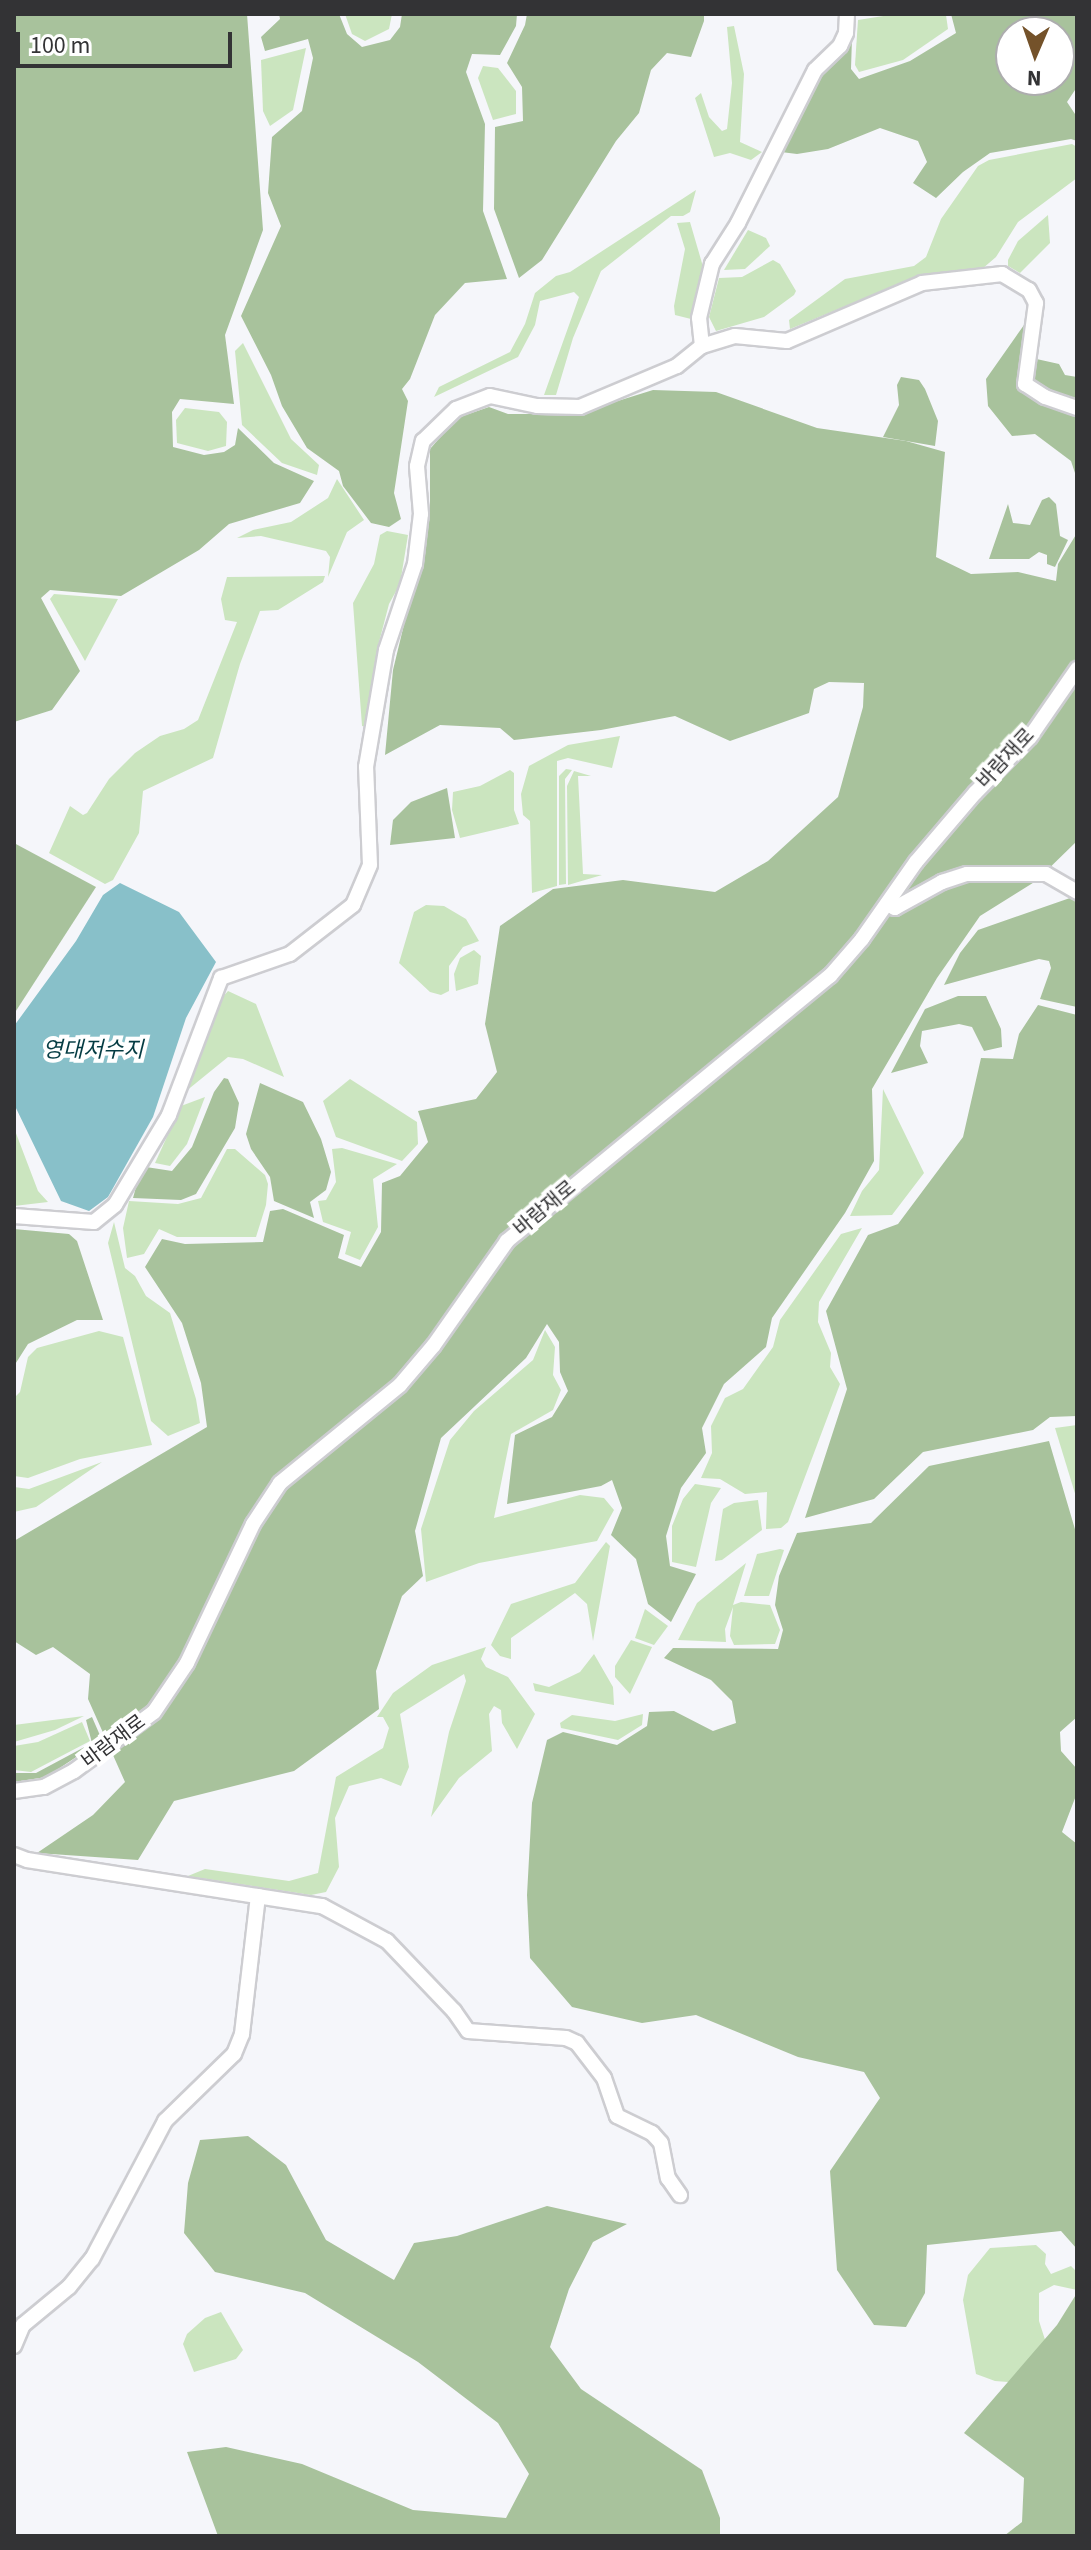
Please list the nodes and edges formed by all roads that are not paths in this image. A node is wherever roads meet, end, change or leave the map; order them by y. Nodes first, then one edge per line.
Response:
1 (847, 14) edge
2 (702, 346) junction
3 (1077, 408) edge
4 (1077, 669) edge
5 (1077, 892) edge
6 (887, 904) junction
7 (14, 1216) edge
8 (14, 1791) edge
9 (14, 1855) edge
10 (258, 1896) junction
11 (680, 2195) dead end
12 (14, 2346) edge

1 - 2 street
2 - 3 street
2 - 7 street
4 - 6 street, 바람재로
5 - 6 street
6 - 8 street, 바람재로
9 - 10 street
10 - 11 street
10 - 12 street

